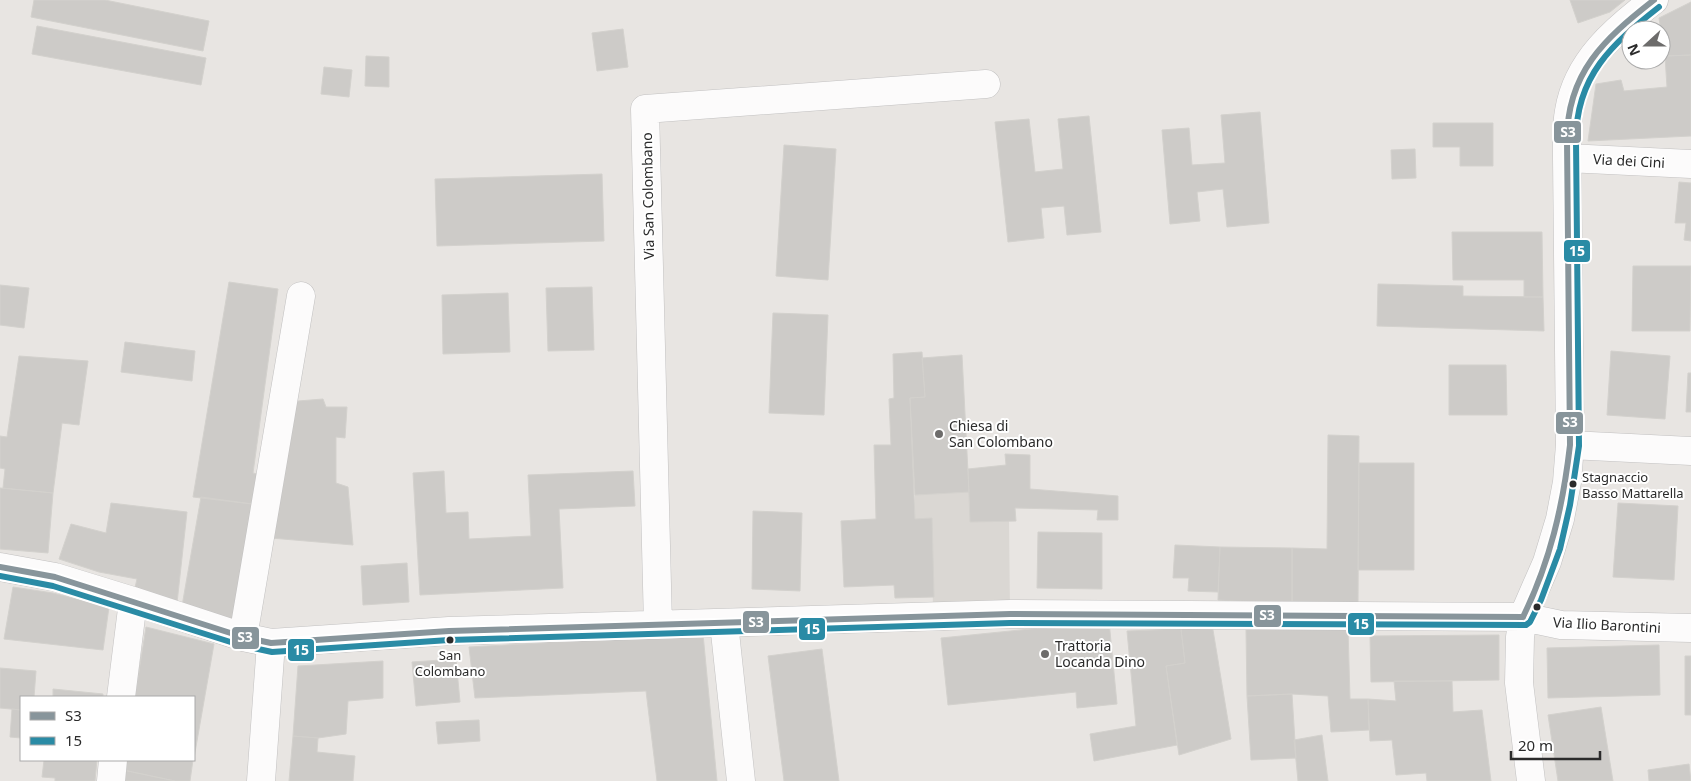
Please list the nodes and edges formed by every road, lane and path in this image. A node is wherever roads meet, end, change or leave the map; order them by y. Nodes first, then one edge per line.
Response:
1 (1654, 0) edge
2 (986, 84) dead end
3 (1566, 158) junction
4 (1691, 164) edge
5 (300, 296) dead end
6 (1570, 445) junction
7 (1691, 451) edge
8 (0, 567) edge
9 (133, 601) junction
10 (1523, 617) junction
11 (724, 623) junction
12 (658, 625) junction
13 (1691, 628) edge
14 (243, 638) junction
15 (271, 643) junction
16 (121, 696) edge
17 (113, 761) edge
18 (111, 781) edge
19 (262, 781) edge
20 (741, 781) edge
21 (1531, 781) edge

1 - 3 street
2 - 12 street, Via San Colombano
3 - 4 street, Via dei Cini
3 - 6 street
5 - 14 street
6 - 7 street
6 - 10 street
8 - 9 street
9 - 14 street
9 - 16 street
10 - 11 street
10 - 13 street, Via Ilio Barontini
10 - 21 street
11 - 12 street
11 - 20 street
12 - 15 street
14 - 15 street
15 - 19 street
17 - 18 street

